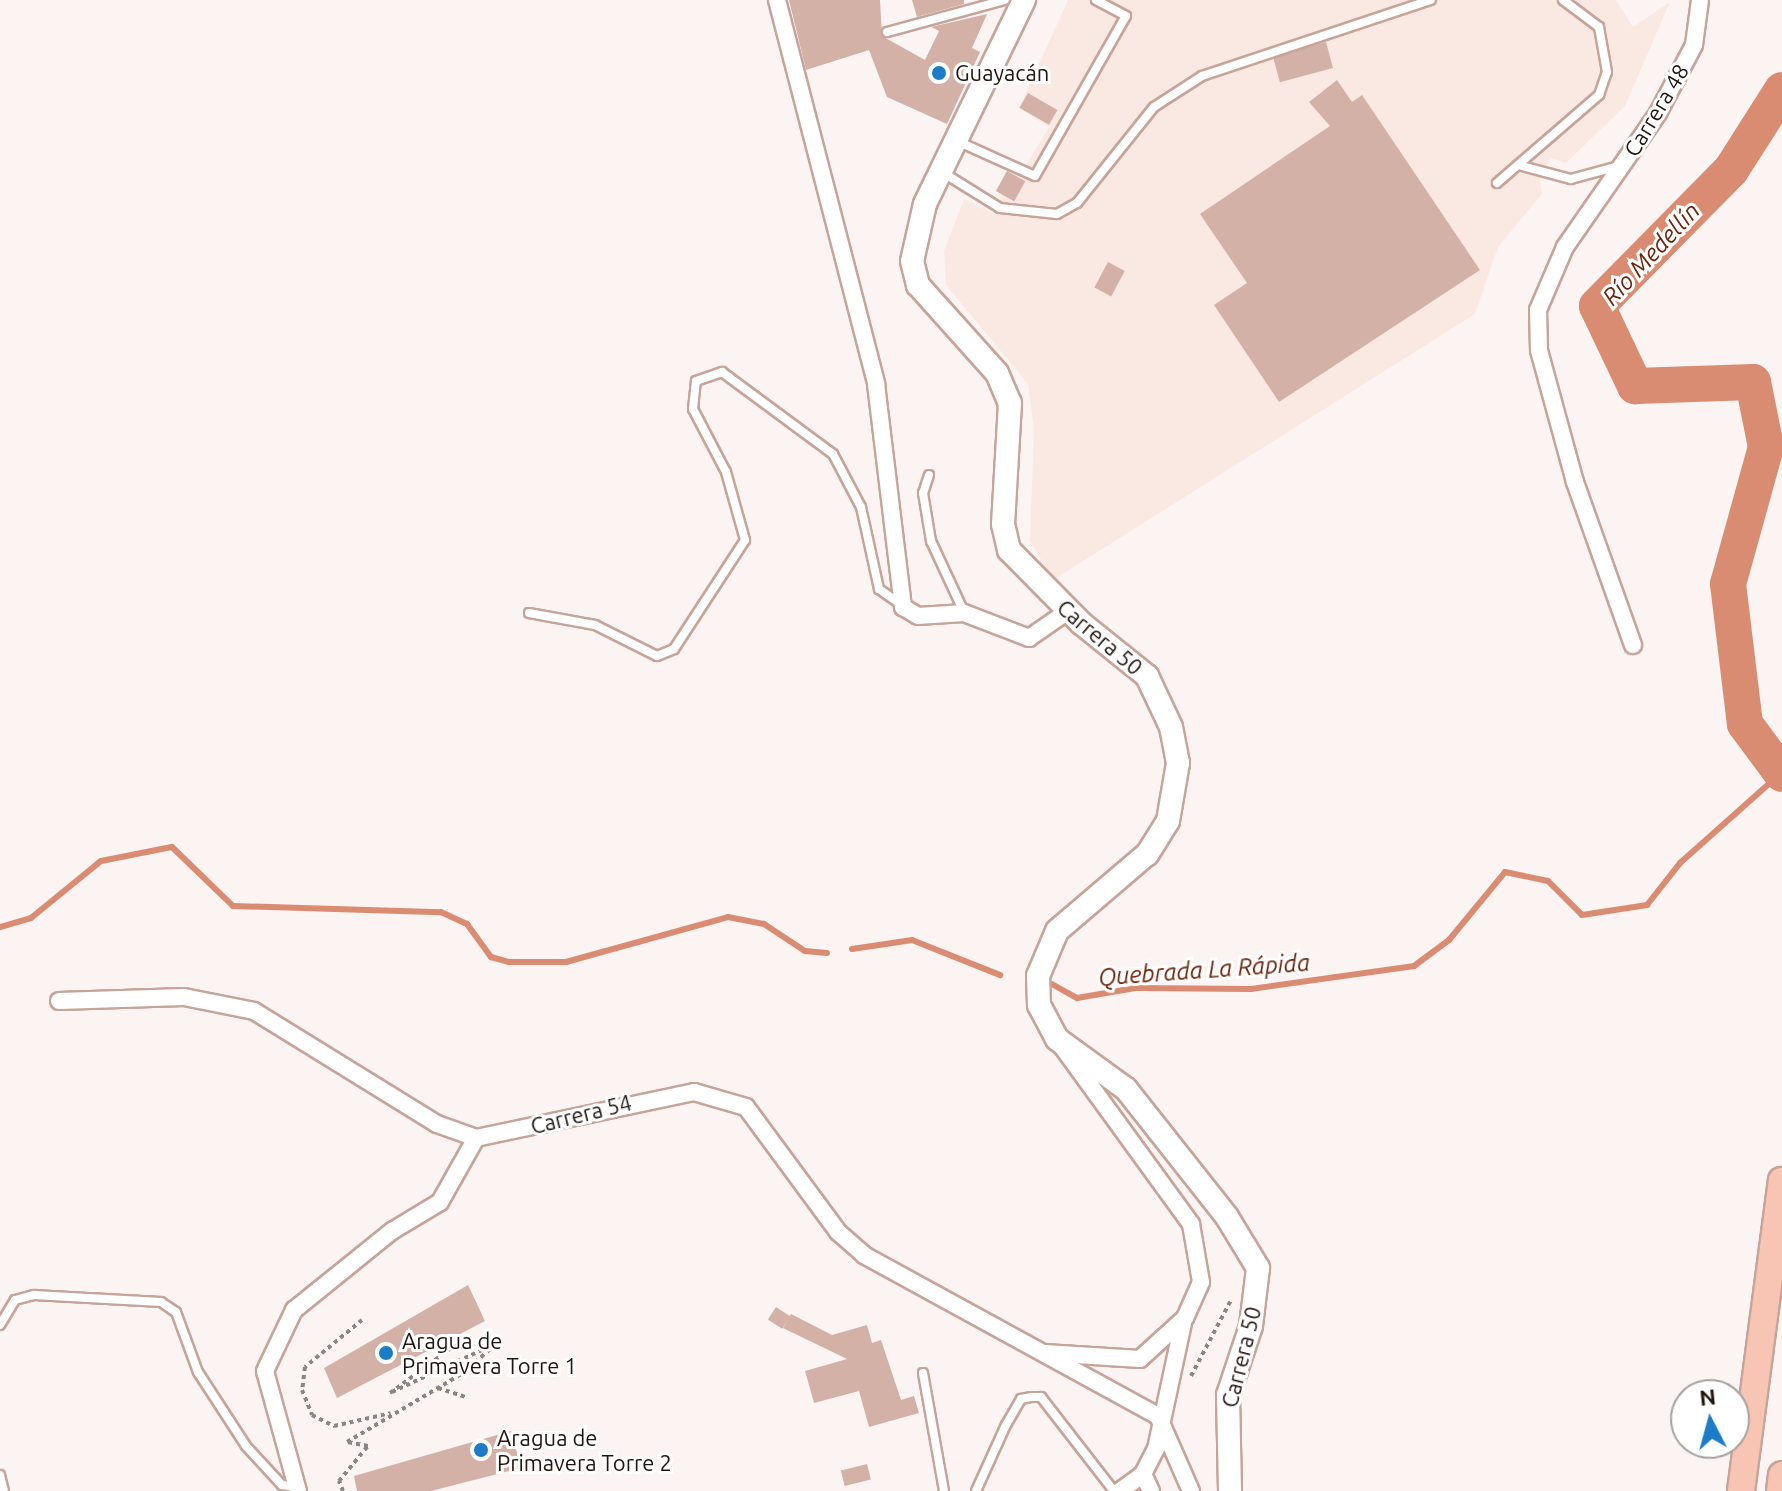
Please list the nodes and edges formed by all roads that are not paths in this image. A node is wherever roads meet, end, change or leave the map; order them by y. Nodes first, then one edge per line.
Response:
1 (777, 0) edge
2 (1005, 0) edge
3 (1024, 0) edge
4 (1096, 0) edge
5 (1431, 0) edge
6 (1563, 0) edge
7 (1700, 0) edge
8 (887, 32) dead end
9 (957, 141) junction
10 (1624, 164) junction
11 (1518, 165) junction
12 (941, 172) junction
13 (1497, 183) dead end
14 (929, 475) dead end
15 (903, 607) junction
16 (1068, 611) junction
17 (529, 613) dead end
18 (964, 613) junction
19 (1633, 645) dead end
20 (59, 1001) dead end
21 (1057, 1039) junction
22 (476, 1138) junction
23 (1782, 1181) edge
24 (1185, 1318) junction
25 (0, 1325) edge
26 (1035, 1352) junction
27 (923, 1373) dead end
28 (1158, 1416) junction
29 (1143, 1474) junction
30 (0, 1475) edge
31 (1782, 1475) edge
32 (297, 1489) edge
33 (4, 1491) edge
34 (944, 1491) edge
35 (976, 1491) edge
36 (1117, 1491) edge
37 (1151, 1491) edge
38 (1191, 1491) edge
39 (1230, 1491) edge
40 (1741, 1491) edge
41 (1780, 1491) edge

1 - 15 street
2 - 8 lane
3 - 9 main road, Carrera 50
4 - 9 lane
5 - 12 lane
6 - 11 lane
7 - 10 street, Carrera 48
9 - 12 main road, Carrera 50
10 - 11 lane
10 - 19 street, Carrera 48
11 - 13 lane
12 - 16 main road, Carrera 50
14 - 18 lane
15 - 17 lane
15 - 18 street
16 - 18 street
16 - 21 main road, Carrera 50
20 - 22 street
21 - 24 street, Carrera 54
21 - 39 main road, Carrera 50
22 - 26 street, Carrera 54
22 - 32 street
23 - 40 highway
24 - 26 street, Carrera 54
24 - 28 street
25 - 32 lane
26 - 28 street, Carrera 54
27 - 34 lane
28 - 29 street
28 - 38 street
29 - 36 street
29 - 37 street
30 - 33 lane
31 - 41 highway
35 - 36 lane

